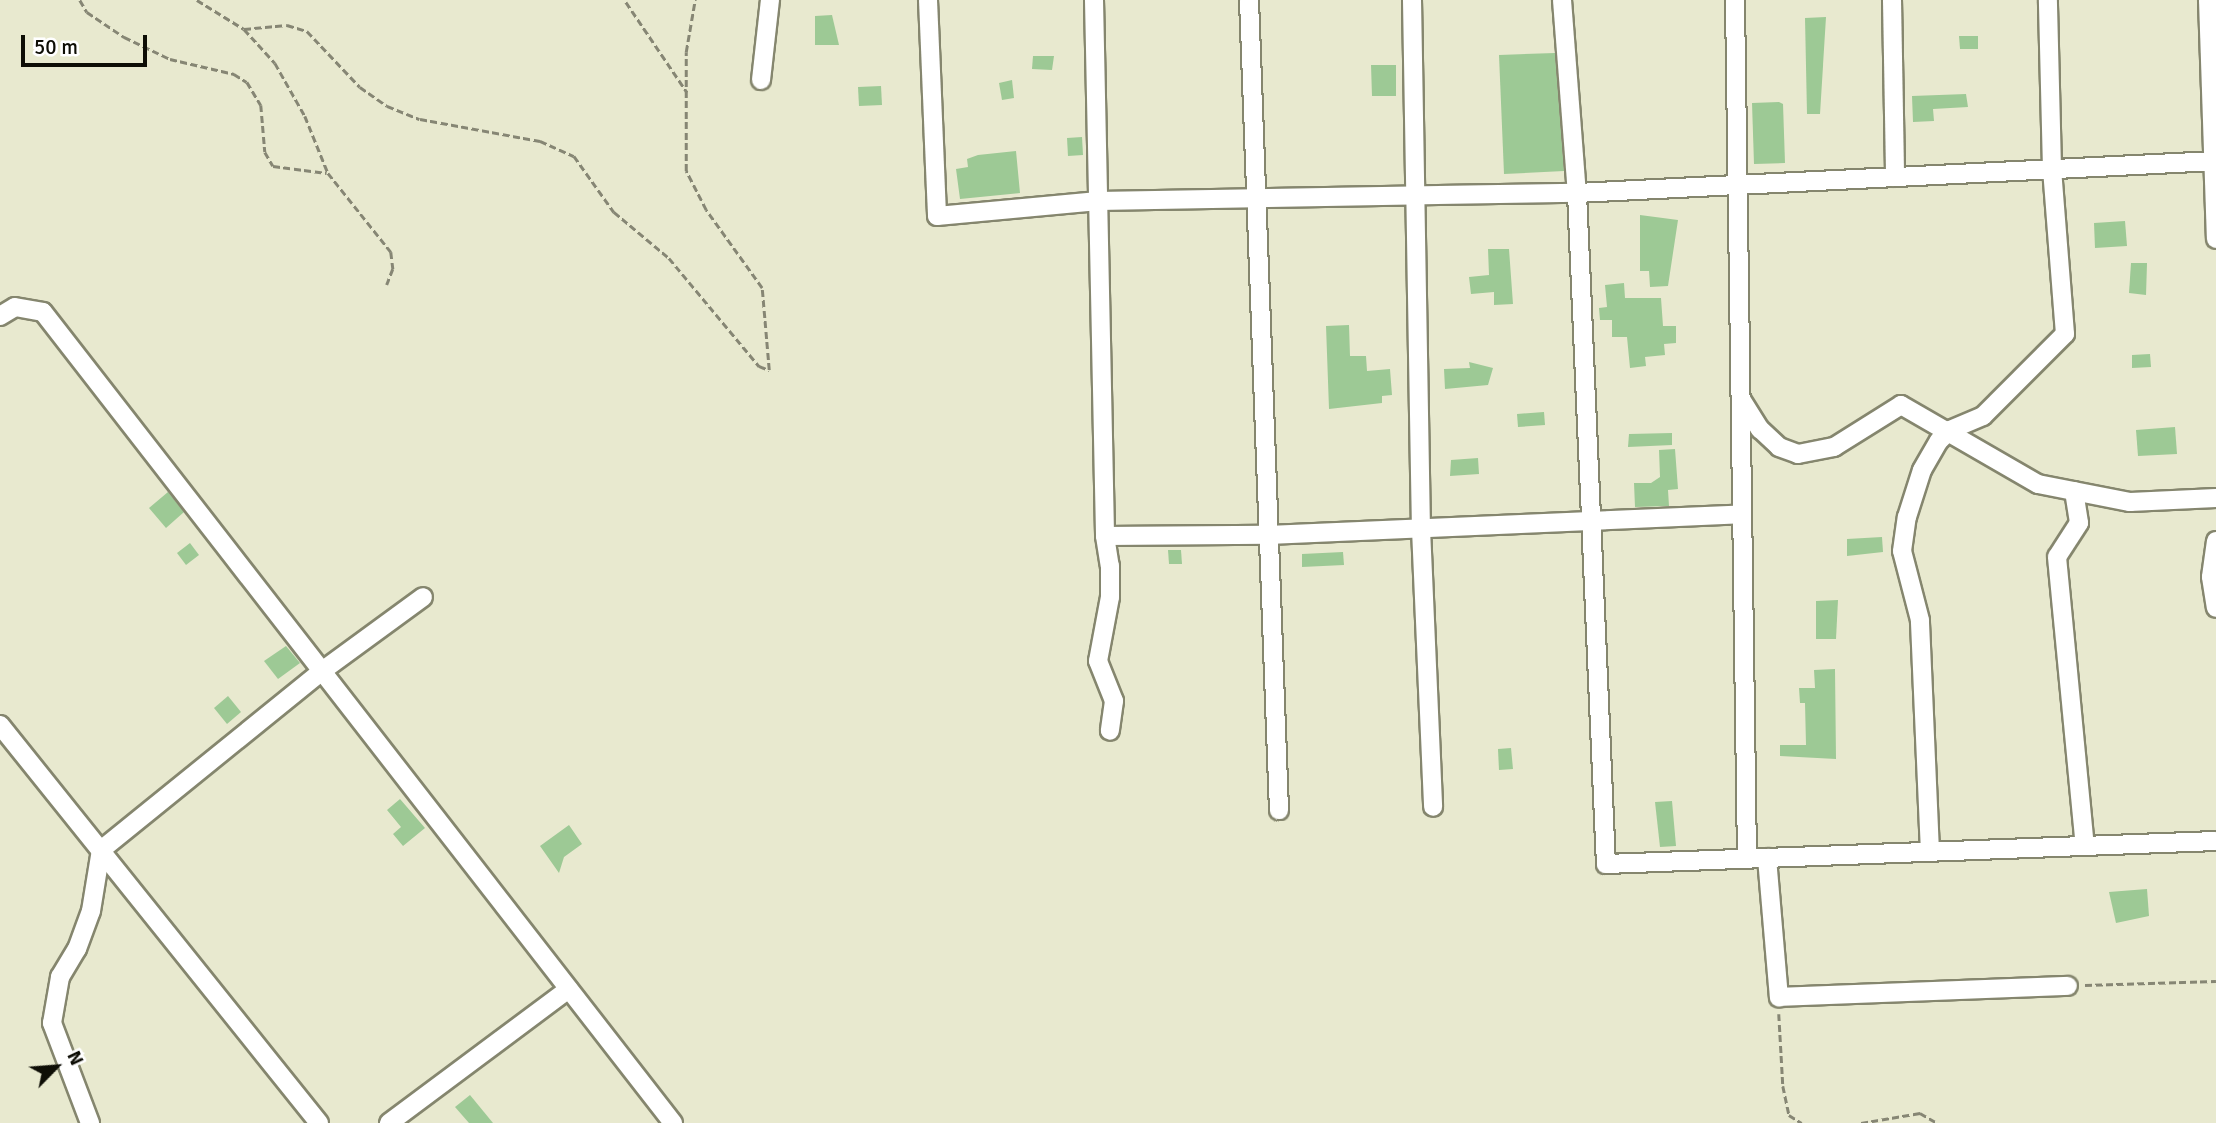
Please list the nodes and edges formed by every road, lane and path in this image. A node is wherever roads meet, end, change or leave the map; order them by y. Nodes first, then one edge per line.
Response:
1 (80, 0) edge
2 (197, 0) edge
3 (695, 0) edge
4 (770, 0) edge
5 (928, 0) edge
6 (1094, 0) edge
7 (1249, 0) edge
8 (1412, 0) edge
9 (1562, 0) edge
10 (1735, 0) edge
11 (1892, 0) edge
12 (2048, 0) edge
13 (2208, 0) edge
14 (626, 2) dead end
15 (244, 29) junction
16 (761, 80) dead end
17 (687, 92) junction
18 (2215, 161) edge
19 (2052, 169) junction
20 (328, 173) junction
21 (1895, 177) junction
22 (1738, 185) junction
23 (1577, 193) junction
24 (1419, 195) junction
25 (1255, 198) junction
26 (1098, 201) junction
27 (2216, 239) edge
28 (387, 285) dead end
29 (0, 316) edge
30 (1740, 399) junction
31 (1950, 430) junction
32 (2074, 491) junction
33 (2216, 498) edge
34 (1741, 514) junction
35 (1590, 524) junction
36 (1421, 529) junction
37 (1268, 534) junction
38 (1105, 536) junction
39 (2216, 541) edge
40 (422, 597) dead end
41 (2216, 608) edge
42 (322, 671) junction
43 (0, 725) edge
44 (1110, 731) dead end
45 (1433, 807) dead end
46 (1279, 810) dead end
47 (2216, 841) edge
48 (2085, 846) junction
49 (101, 850) junction
50 (1930, 852) junction
51 (1747, 859) junction
52 (1767, 859) junction
53 (2216, 981) edge
54 (2068, 986) joint
55 (569, 989) junction
56 (1779, 997) junction
57 (90, 1123) edge
58 (319, 1123) edge
59 (389, 1123) edge
60 (673, 1123) edge
61 (1802, 1123) edge
62 (1861, 1123) edge
63 (1937, 1123) edge

1 - 20 path
2 - 15 path
3 - 17 path
4 - 16 street
5 - 26 street
6 - 26 street
7 - 25 street
8 - 24 street
9 - 23 street
10 - 22 street
11 - 21 street
12 - 19 street
13 - 18 street
14 - 17 path
15 - 17 path
15 - 20 path
18 - 19 street
18 - 27 street
19 - 21 street
19 - 31 street
20 - 28 path
21 - 22 street
22 - 23 street
22 - 30 street
23 - 24 street
23 - 35 street
24 - 25 street
24 - 36 street
25 - 26 street
25 - 37 street
26 - 38 street
29 - 42 street
30 - 31 street
30 - 34 street
31 - 32 street
31 - 50 street
32 - 33 street
32 - 48 street
34 - 35 street
34 - 51 street
35 - 36 street
35 - 51 street
36 - 37 street
36 - 45 street
37 - 38 street
37 - 46 street
38 - 44 street
39 - 41 street
40 - 42 street
42 - 49 street
42 - 55 street
43 - 49 street
47 - 48 street
48 - 50 street
49 - 57 street
49 - 58 street
50 - 52 street
51 - 52 street
52 - 56 street
53 - 54 path
54 - 56 street
55 - 59 street
55 - 60 street
56 - 61 path
62 - 63 path

